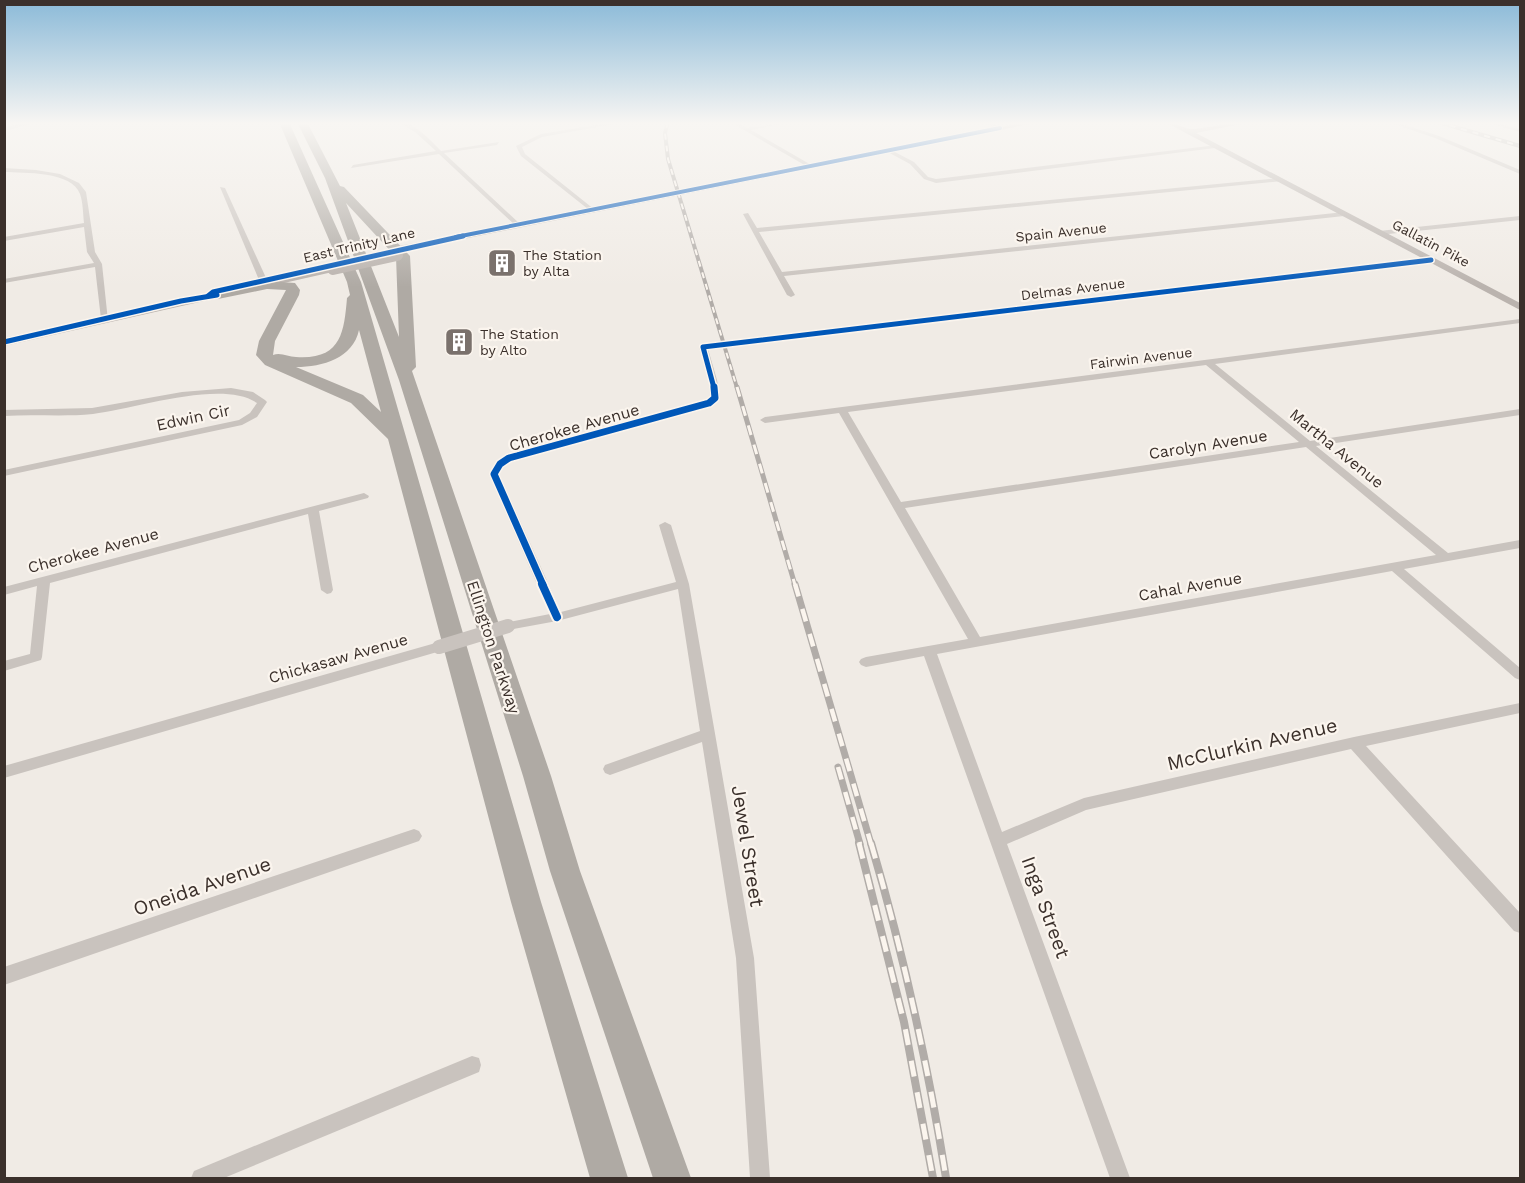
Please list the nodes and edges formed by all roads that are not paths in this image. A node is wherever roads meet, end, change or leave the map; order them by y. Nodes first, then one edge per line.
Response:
1 (61, 177) edge
2 (308, 177) edge
3 (466, 177) edge
4 (550, 177) edge
5 (757, 177) edge
6 (927, 177) edge
7 (966, 177) edge
8 (1276, 177) edge
9 (331, 178) joint
10 (1281, 180) junction
11 (222, 188) dead end
12 (593, 212) junction
13 (746, 214) dead end
14 (1344, 214) junction
15 (1521, 218) edge
16 (87, 224) junction
17 (519, 226) junction
18 (755, 230) junction
19 (1379, 233) junction
20 (4, 239) edge
21 (397, 252) junction
22 (1431, 260) junction
23 (98, 264) junction
24 (780, 273) junction
25 (291, 279) junction
26 (264, 280) junction
27 (4, 281) edge
28 (354, 282) junction
29 (791, 295) dead end
30 (213, 296) junction
31 (1521, 307) edge
32 (105, 318) junction
33 (1521, 321) edge
34 (4, 342) edge
35 (718, 344) joint
36 (1208, 362) junction
37 (407, 380) junction
38 (842, 410) junction
39 (1521, 412) edge
40 (4, 413) edge
41 (765, 420) dead end
42 (399, 440) junction
43 (1306, 444) junction
44 (4, 473) edge
45 (364, 496) dead end
46 (899, 506) junction
47 (313, 509) junction
48 (665, 525) dead end
49 (1521, 544) edge
50 (1446, 558) junction
51 (1395, 567) junction
52 (44, 580) junction
53 (683, 584) junction
54 (327, 590) dead end
55 (4, 591) edge
56 (556, 617) junction
57 (976, 641) junction
58 (929, 651) junction
59 (866, 662) dead end
60 (4, 666) edge
61 (1521, 675) edge
62 (1521, 708) edge
63 (708, 734) junction
64 (1354, 743) junction
65 (610, 769) dead end
66 (4, 772) edge
67 (414, 836) dead end
68 (999, 840) junction
69 (1521, 925) edge
70 (4, 976) edge
71 (472, 1065) dead end
72 (201, 1179) edge
73 (609, 1179) edge
74 (672, 1179) edge
75 (760, 1179) edge
76 (1120, 1179) edge

1 - 16 street
2 - 28 highway
3 - 17 street
4 - 12 street
5 - 12 main road, East Trinity Lane
6 - 7 street
8 - 10 main road, Gallatin Pike
9 - 21 highway
9 - 37 highway, Ellington Parkway
10 - 14 main road, Gallatin Pike
10 - 18 street
11 - 26 street
12 - 17 main road, East Trinity Lane
13 - 18 street
14 - 19 main road, Gallatin Pike
14 - 24 street, Spain Avenue
15 - 19 street
16 - 20 street
16 - 23 street
17 - 21 main road, East Trinity Lane
18 - 24 street
19 - 22 main road, Gallatin Pike
21 - 25 main road, East Trinity Lane, bridge
21 - 37 highway
22 - 31 main road, Gallatin Pike
22 - 35 street, Delmas Avenue
23 - 27 street
23 - 32 street
24 - 29 street
25 - 26 main road, East Trinity Lane
25 - 28 highway
25 - 30 highway
25 - 42 highway
26 - 30 main road, East Trinity Lane
28 - 42 highway
30 - 32 main road, East Trinity Lane
32 - 34 main road, East Trinity Lane
33 - 36 street, Fairwin Avenue
35 - 56 street, Cherokee Avenue
36 - 38 street, Fairwin Avenue
36 - 43 street, Martha Avenue
37 - 74 highway, Ellington Parkway
38 - 41 street, Fairwin Avenue
38 - 46 street
39 - 43 street, Carolyn Avenue
40 - 44 street, Edwin Cir
42 - 73 highway
43 - 46 street, Carolyn Avenue
43 - 50 street, Martha Avenue
45 - 47 street, Cherokee Avenue
46 - 57 street
47 - 52 street, Cherokee Avenue
47 - 54 street
48 - 53 street, Jewel Street
49 - 50 street, Cahal Avenue
50 - 51 street, Cahal Avenue
51 - 57 street, Cahal Avenue
51 - 61 street
52 - 55 street, Cherokee Avenue
52 - 60 street
53 - 56 street, Chickasaw Avenue
53 - 63 street, Jewel Street
56 - 66 street, Chickasaw Avenue, bridge
57 - 58 street, Cahal Avenue
58 - 59 street, Cahal Avenue
58 - 68 street, Inga Street
62 - 64 street, McClurkin Avenue
63 - 65 street
63 - 75 street, Jewel Street
64 - 68 street, McClurkin Avenue
64 - 69 street
67 - 70 street, Oneida Avenue
68 - 76 street, Inga Street
71 - 72 street

